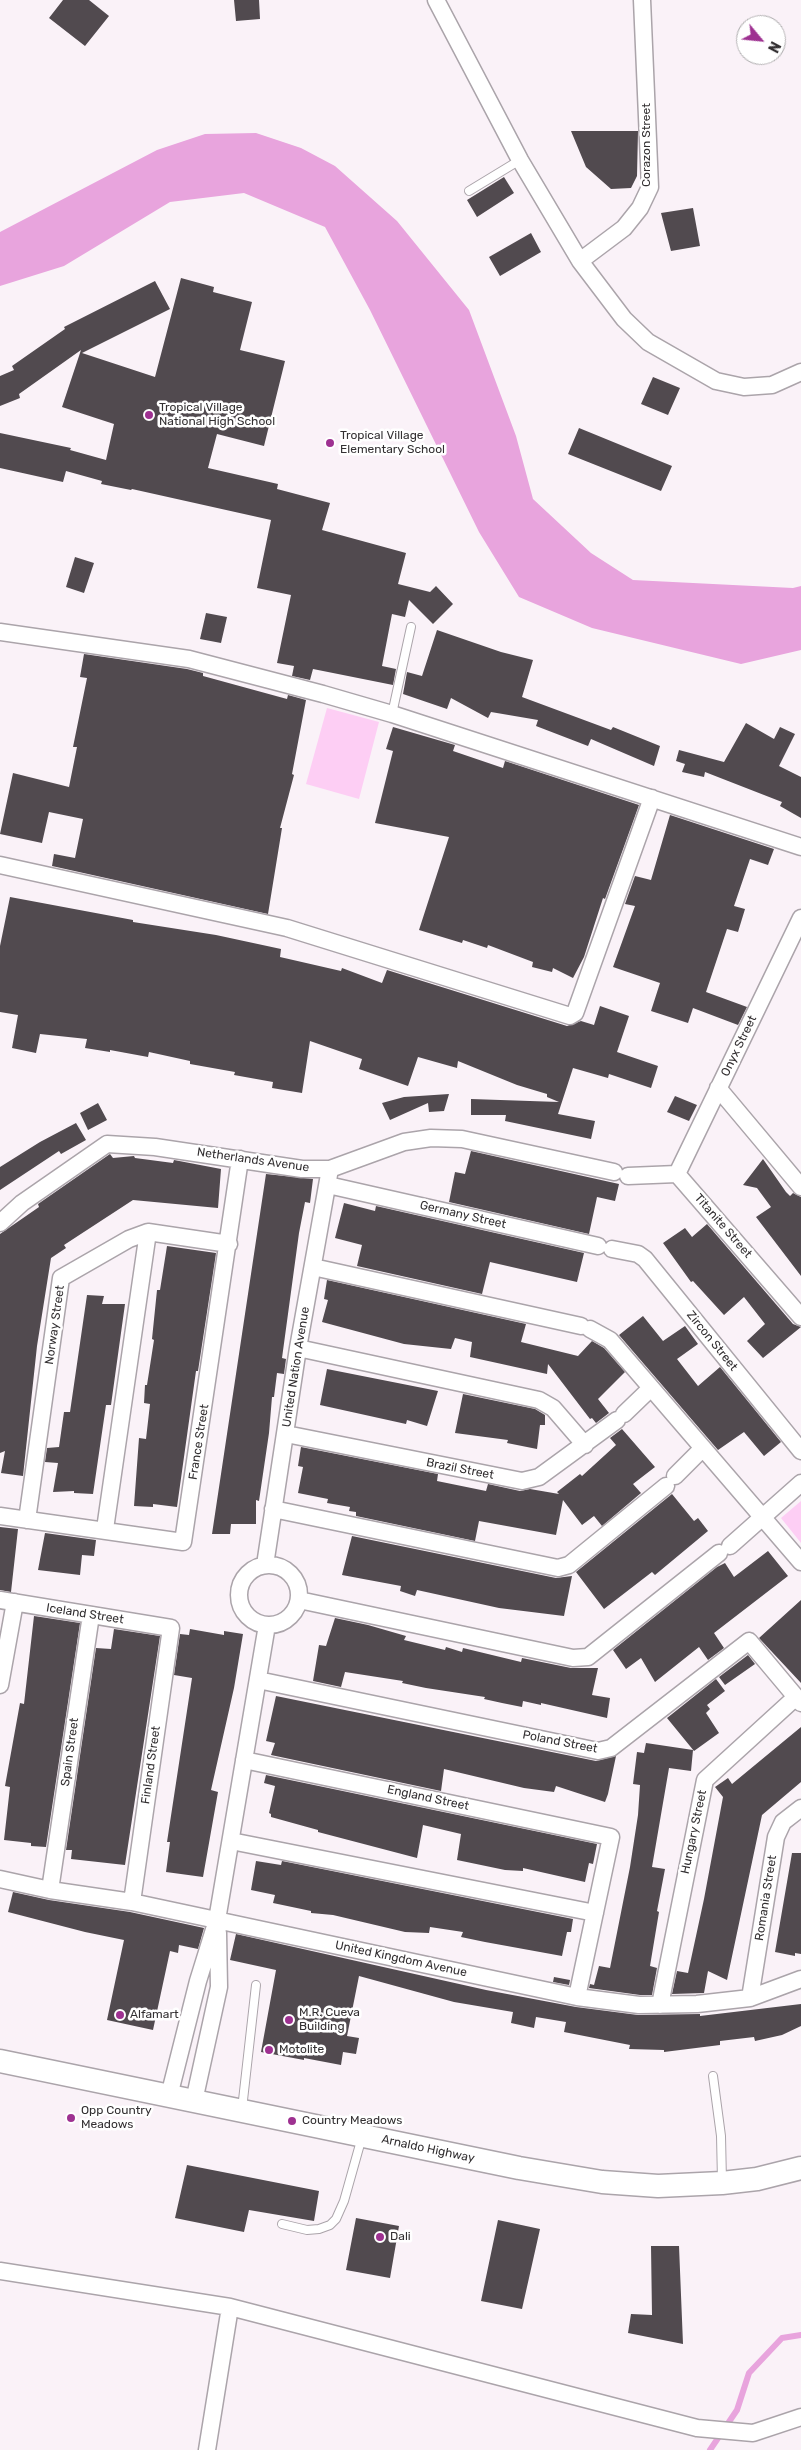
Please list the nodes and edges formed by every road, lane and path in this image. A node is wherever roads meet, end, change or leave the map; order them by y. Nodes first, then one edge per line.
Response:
1 (436, 0) edge
2 (642, 0) edge
3 (520, 160) junction
4 (469, 191) dead end
5 (580, 261) junction
6 (801, 372) edge
7 (411, 627) dead end
8 (0, 632) edge
9 (392, 714) junction
10 (652, 798) junction
11 (797, 846) edge
12 (0, 865) edge
13 (801, 918) edge
14 (718, 1088) junction
15 (240, 1159) junction
16 (677, 1174) junction
17 (329, 1177) junction
18 (801, 1188) edge
19 (0, 1223) edge
20 (148, 1232) junction
21 (229, 1244) junction
22 (605, 1247) joint
23 (313, 1267) junction
24 (801, 1316) edge
25 (298, 1348) junction
26 (651, 1388) junction
27 (286, 1434) junction
28 (585, 1444) junction
29 (704, 1448) junction
30 (801, 1451) edge
31 (801, 1483) edge
32 (273, 1509) junction
33 (0, 1516) edge
34 (763, 1516) junction
35 (26, 1520) junction
36 (104, 1529) junction
37 (801, 1562) edge
38 (265, 1565) junction
39 (299, 1600) junction
40 (7, 1601) edge
41 (91, 1615) junction
42 (267, 1625) junction
43 (171, 1628) joint
44 (258, 1680) junction
45 (0, 1685) edge
46 (798, 1700) edge
47 (244, 1760) junction
48 (801, 1808) edge
49 (231, 1841) junction
50 (0, 1879) edge
51 (50, 1890) junction
52 (132, 1902) junction
53 (595, 1913) junction
54 (217, 1920) junction
55 (801, 1979) edge
56 (256, 1985) dead end
57 (577, 1997) junction
58 (750, 1998) junction
59 (660, 2005) junction
60 (0, 2062) edge
61 (713, 2076) dead end
62 (169, 2096) junction
63 (194, 2101) junction
64 (242, 2111) junction
65 (362, 2136) junction
66 (801, 2168) edge
67 (722, 2183) junction
68 (282, 2224) dead end
69 (0, 2271) edge
70 (230, 2307) junction
71 (801, 2417) edge
72 (207, 2450) edge

1 - 3 street
2 - 5 street, Corazon Street
3 - 4 lane
3 - 5 street
5 - 6 street
7 - 9 lane
8 - 9 street
9 - 10 street
10 - 11 street
10 - 12 street
13 - 14 street, Onyx Street
14 - 16 street, Onyx Street
14 - 18 street
15 - 17 street, Netherlands Avenue
15 - 19 street, Netherlands Avenue
15 - 21 street, France Street
16 - 17 street, Netherlands Avenue
16 - 24 street, Titanite Street
17 - 22 street, Germany Street
17 - 23 street, United Nation Avenue
20 - 21 street
20 - 35 street, Norway Street
20 - 36 street
21 - 36 street, France Street
22 - 30 street, Zircon Street
23 - 25 street, United Nation Avenue
23 - 26 street
25 - 27 street, United Nation Avenue
25 - 28 street
26 - 28 street, Brazil Street
26 - 29 street
27 - 28 street, Brazil Street
27 - 32 street, United Nation Avenue
29 - 32 street
29 - 34 street
31 - 34 street
32 - 38 street, United Nation Avenue
33 - 35 street, France Street
34 - 37 street
34 - 39 street
35 - 36 street, France Street
38 - 39 street
38 - 42 street
39 - 42 street
40 - 41 street, Iceland Street
40 - 45 street
41 - 43 street, Iceland Street
41 - 51 street, Spain Street
42 - 44 street
43 - 52 street, Finland Street
44 - 46 street, Poland Street
44 - 47 street
46 - 59 street, Hungary Street
47 - 49 street
47 - 53 street, England Street
48 - 58 street, Romania Street
49 - 53 street
49 - 54 street
50 - 51 street, United Kingdom Avenue
51 - 52 street, United Kingdom Avenue
52 - 54 street, United Kingdom Avenue
53 - 57 street
54 - 57 street, United Kingdom Avenue
54 - 62 street
54 - 63 street
55 - 58 street, United Kingdom Avenue
56 - 64 lane
57 - 59 street, United Kingdom Avenue
58 - 59 street, United Kingdom Avenue
60 - 62 main road, Arnaldo Highway
61 - 67 lane
62 - 63 main road, Arnaldo Highway
63 - 64 main road, Arnaldo Highway
64 - 65 main road, Arnaldo Highway
65 - 67 main road, Arnaldo Highway
65 - 68 lane
66 - 67 main road, Arnaldo Highway
69 - 70 street
70 - 71 street
70 - 72 street

